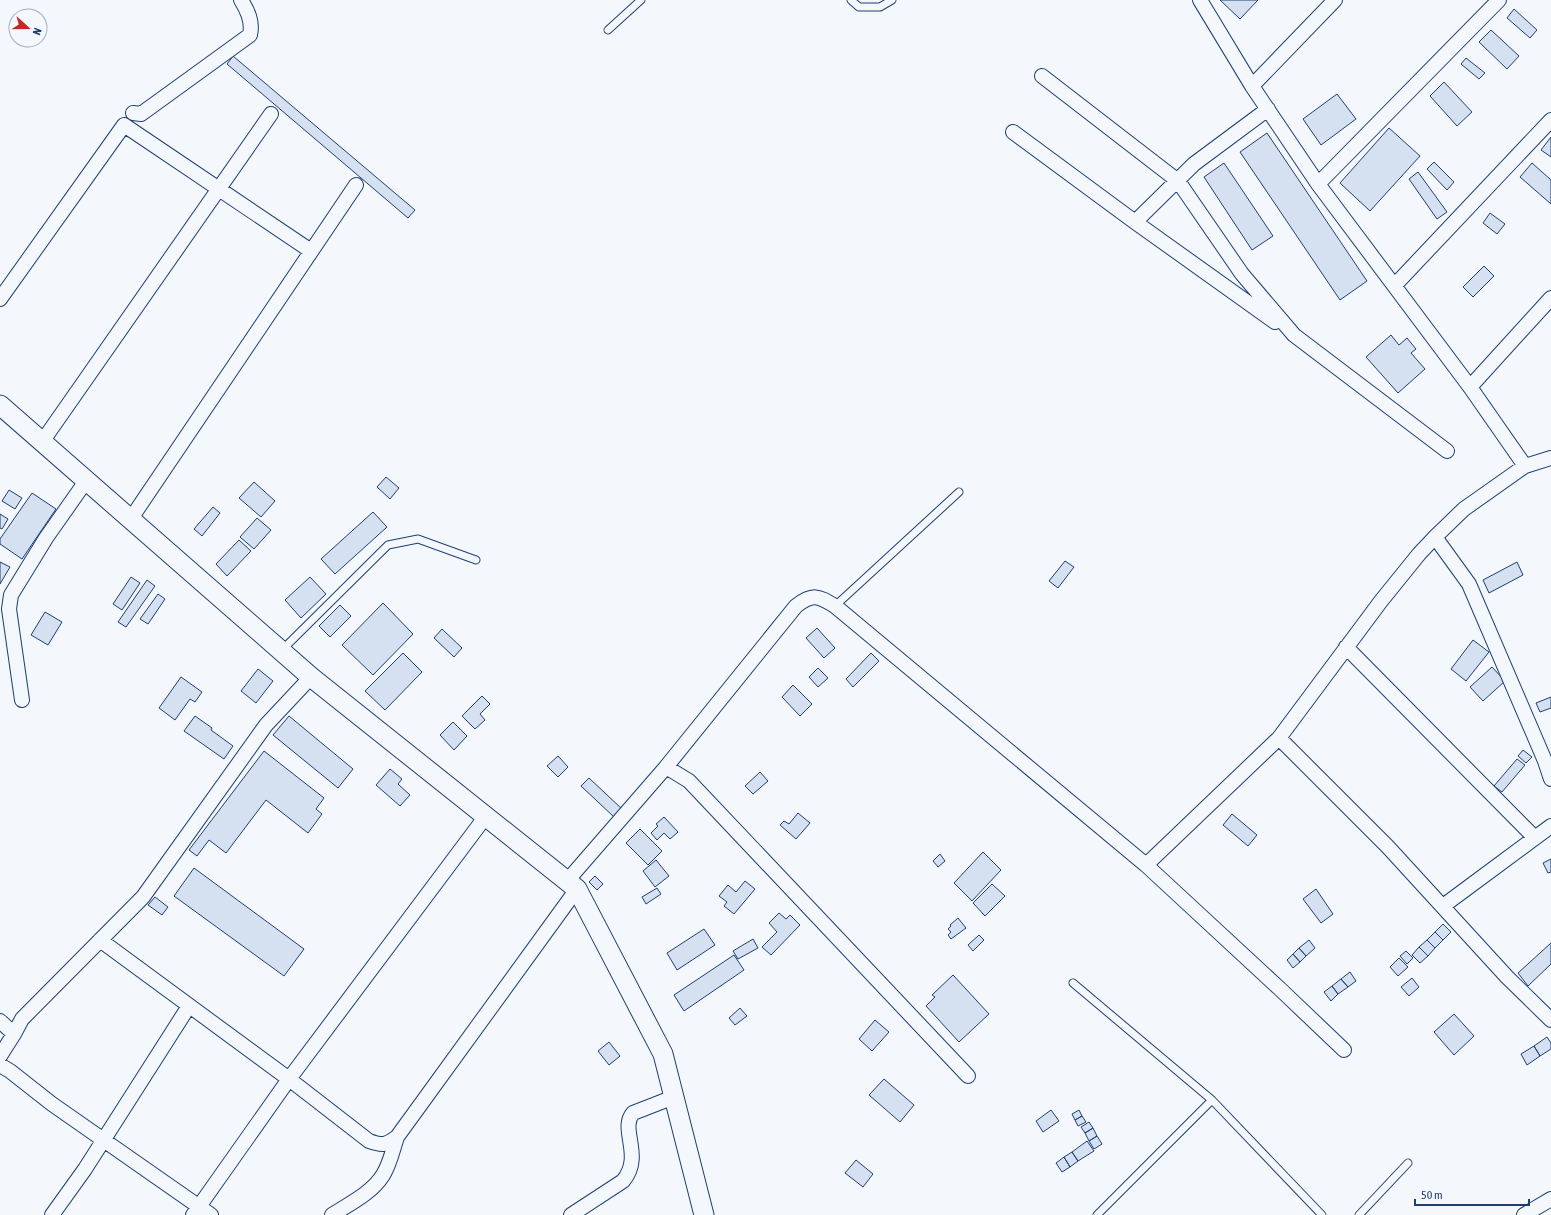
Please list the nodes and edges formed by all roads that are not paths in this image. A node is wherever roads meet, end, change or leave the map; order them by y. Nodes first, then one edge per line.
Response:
1 (241, 0) edge
2 (641, 0) edge
3 (851, 0) edge
4 (892, 0) edge
5 (1200, 0) edge
6 (1335, 0) edge
7 (1499, 0) edge
8 (608, 30) dead end
9 (1042, 76) dead end
10 (1252, 86) junction
11 (1268, 109) junction
12 (133, 113) dead end
13 (271, 114) dead end
14 (1551, 120) edge
15 (1013, 132) dead end
16 (1178, 181) junction
17 (356, 184) dead end
18 (1318, 184) junction
19 (219, 189) junction
20 (1135, 222) junction
21 (311, 251) junction
22 (1395, 285) junction
23 (1551, 298) edge
24 (0, 299) edge
25 (1294, 336) junction
26 (1470, 387) junction
27 (1, 407) edge
28 (42, 442) junction
29 (1447, 451) dead end
30 (1551, 458) edge
31 (1524, 466) junction
32 (86, 481) junction
33 (959, 492) dead end
34 (130, 520) junction
35 (1435, 537) junction
36 (476, 560) dead end
37 (835, 606) junction
38 (1346, 647) junction
39 (281, 652) junction
40 (311, 677) junction
41 (22, 700) dead end
42 (1279, 738) junction
43 (666, 767) junction
44 (1551, 779) edge
45 (486, 816) junction
46 (1551, 826) edge
47 (1535, 838) junction
48 (1146, 866) junction
49 (572, 885) junction
50 (1443, 906) junction
51 (100, 940) junction
52 (1073, 982) dead end
53 (189, 1006) junction
54 (1551, 1020) edge
55 (0, 1021) edge
56 (14, 1034) junction
57 (1344, 1050) dead end
58 (0, 1056) edge
59 (0, 1065) edge
60 (968, 1076) dead end
61 (289, 1079) junction
62 (674, 1097) junction
63 (1212, 1100) junction
64 (397, 1137) junction
65 (103, 1139) junction
66 (1408, 1163) dead end
67 (1551, 1199) edge
68 (196, 1211) edge
69 (52, 1215) edge
70 (211, 1215) edge
71 (332, 1215) edge
72 (571, 1215) edge
73 (704, 1215) edge
74 (1097, 1215) edge
75 (1322, 1215) edge
76 (1359, 1215) edge
77 (1524, 1215) edge

1 - 12 street
2 - 8 lane
3 - 4 lane
5 - 10 street
6 - 10 street
7 - 18 street
9 - 16 street
10 - 11 street
11 - 16 street
11 - 18 street
13 - 19 street
14 - 22 street
15 - 20 street
16 - 20 street
16 - 25 street
17 - 21 street
18 - 22 street
19 - 21 street
19 - 24 street
19 - 28 street
20 - 25 street
21 - 34 street
22 - 26 street
23 - 26 street
25 - 29 street
26 - 31 street
27 - 28 street
28 - 32 street
30 - 31 street
31 - 35 street
32 - 34 street
32 - 41 street
33 - 37 lane
34 - 39 street
35 - 38 street
35 - 44 street
36 - 39 lane
37 - 43 street
37 - 48 street
38 - 42 street
38 - 47 street
39 - 40 street
40 - 45 street
40 - 51 street
42 - 48 street
42 - 50 street
43 - 49 street
43 - 60 street
45 - 49 street
45 - 61 street
46 - 47 street
47 - 50 street
48 - 57 street
49 - 62 street
49 - 64 street
50 - 54 street
51 - 53 street
51 - 56 street
52 - 63 lane
53 - 61 street
53 - 65 street
55 - 56 street
56 - 58 street
59 - 65 street
61 - 64 street
61 - 68 street
62 - 72 street
62 - 73 street
63 - 74 lane
63 - 75 lane
64 - 71 street
65 - 68 street
65 - 69 street
66 - 76 lane
67 - 77 street
68 - 70 street

